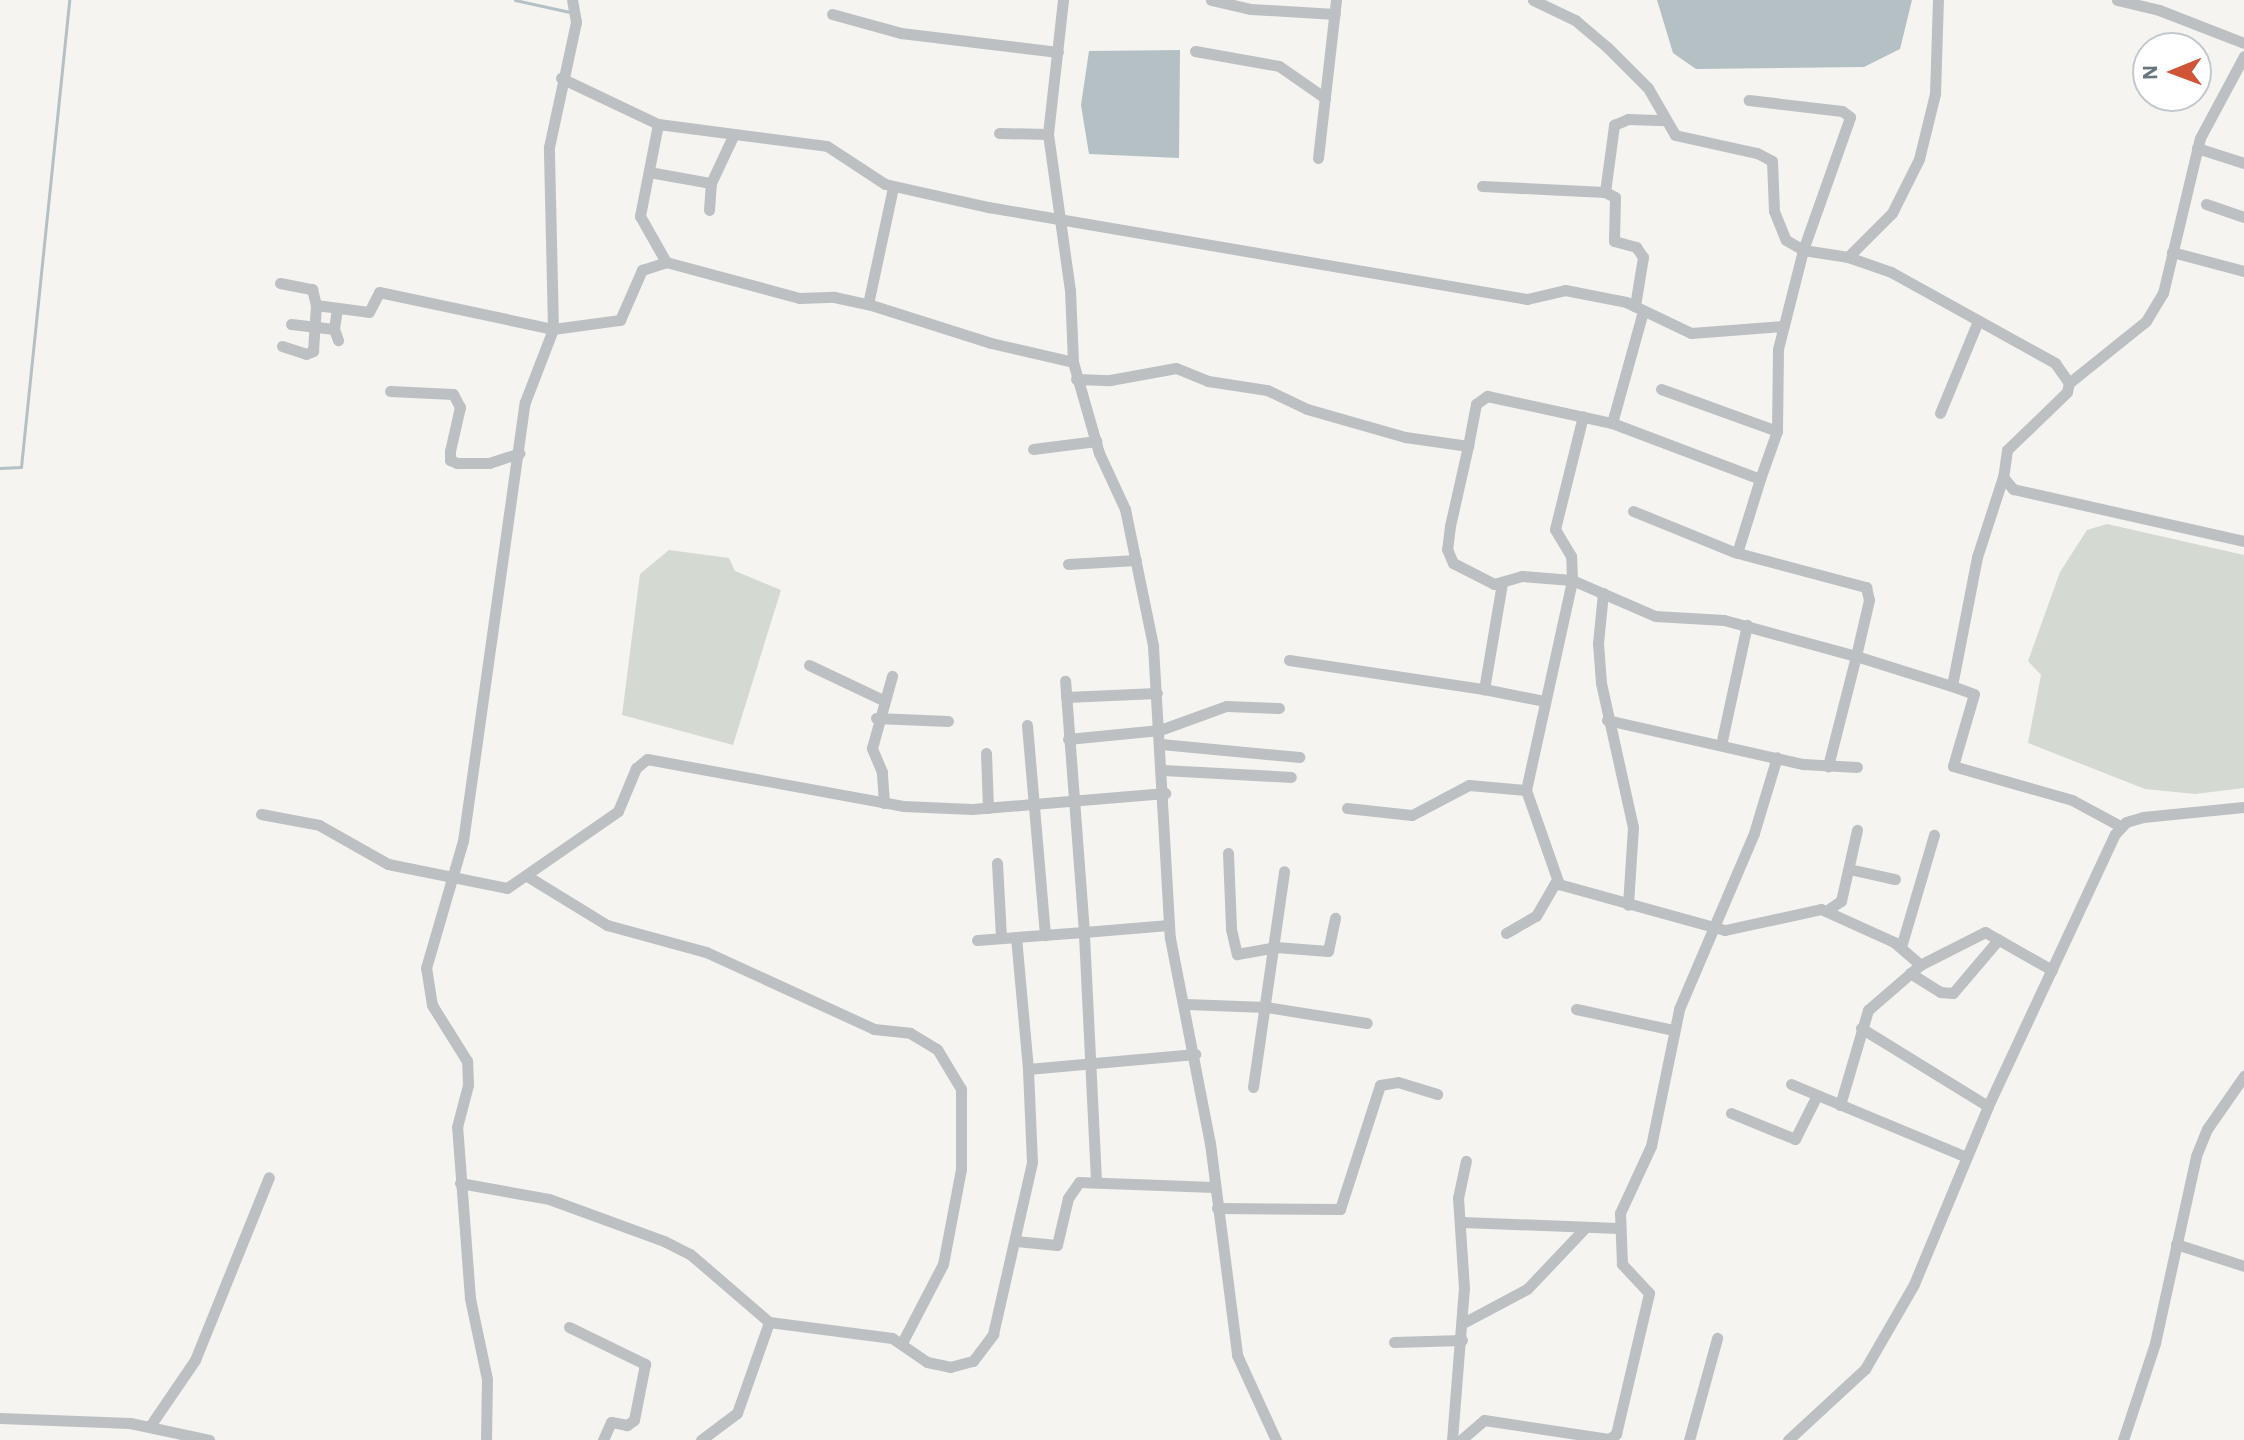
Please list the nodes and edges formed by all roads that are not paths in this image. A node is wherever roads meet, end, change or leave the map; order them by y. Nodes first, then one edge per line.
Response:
1 (1063, 0) edge
2 (1211, 0) edge
3 (1336, 0) edge
4 (1533, 0) edge
5 (1938, 0) edge
6 (2117, 0) edge
7 (573, 7) edge
8 (832, 14) dead end
9 (1335, 14) junction
10 (2244, 43) edge
11 (1195, 51) dead end
12 (1058, 52) junction
13 (2244, 56) edge
14 (561, 78) junction
15 (1325, 98) junction
16 (1749, 100) dead end
17 (1665, 120) junction
18 (658, 124) junction
19 (999, 133) dead end
20 (734, 134) junction
21 (1048, 134) junction
22 (2197, 148) junction
23 (1318, 158) dead end
24 (2244, 163) edge
25 (649, 172) junction
26 (711, 183) junction
27 (1482, 186) dead end
28 (893, 187) junction
29 (1605, 192) junction
30 (2206, 204) dead end
31 (709, 210) dead end
32 (2244, 217) edge
33 (1061, 219) junction
34 (1803, 250) junction
35 (2172, 252) junction
36 (1848, 257) junction
37 (666, 262) junction
38 (2244, 271) edge
39 (280, 283) dead end
40 (868, 304) junction
41 (316, 305) junction
42 (337, 308) junction
43 (1639, 308) junction
44 (1978, 321) junction
45 (291, 324) dead end
46 (1784, 326) junction
47 (316, 328) junction
48 (553, 329) junction
49 (282, 346) dead end
50 (1073, 362) junction
51 (1076, 379) junction
52 (2069, 383) junction
53 (1661, 389) dead end
54 (390, 391) dead end
55 (1940, 413) dead end
56 (1583, 416) junction
57 (1612, 423) junction
58 (1777, 431) junction
59 (1096, 441) junction
60 (1468, 446) junction
61 (1033, 449) dead end
62 (519, 453) junction
63 (2003, 477) junction
64 (1760, 479) junction
65 (1633, 511) dead end
66 (2244, 541) edge
67 (1737, 553) junction
68 (1136, 560) junction
69 (1068, 564) dead end
70 (1572, 580) junction
71 (1502, 583) junction
72 (1603, 593) junction
73 (1747, 625) junction
74 (1856, 656) junction
75 (1289, 660) dead end
76 (809, 665) dead end
77 (892, 676) dead end
78 (1065, 681) dead end
79 (1952, 686) junction
80 (1484, 689) junction
81 (1157, 693) junction
82 (1066, 697) junction
83 (881, 699) junction
84 (1544, 701) junction
85 (1279, 708) dead end
86 (876, 718) junction
87 (1607, 720) junction
88 (948, 721) dead end
89 (1027, 725) dead end
90 (1160, 730) junction
91 (1068, 739) junction
92 (1161, 744) junction
93 (1721, 745) junction
94 (986, 753) dead end
95 (1299, 757) dead end
96 (1777, 757) junction
97 (1828, 766) junction
98 (1857, 767) dead end
99 (1163, 770) junction
100 (1291, 777) dead end
101 (1526, 790) junction
102 (1165, 793) junction
103 (1073, 802) junction
104 (884, 803) junction
105 (1034, 805) junction
106 (2244, 807) edge
107 (988, 808) junction
108 (1347, 808) dead end
109 (261, 814) dead end
110 (2120, 826) junction
111 (1857, 830) dead end
112 (1934, 835) dead end
113 (1228, 853) dead end
114 (997, 863) dead end
115 (1849, 869) junction
116 (1284, 871) dead end
117 (527, 876) junction
118 (455, 879) junction
119 (1895, 879) dead end
120 (1559, 884) junction
121 (1628, 905) junction
122 (1826, 911) junction
123 (1335, 918) dead end
124 (1169, 925) junction
125 (1715, 928) junction
126 (1084, 932) junction
127 (1506, 933) dead end
128 (1045, 935) junction
129 (1016, 937) junction
130 (1001, 938) junction
131 (977, 940) dead end
132 (1998, 940) junction
133 (1276, 947) junction
134 (1901, 947) junction
135 (1920, 965) junction
136 (2052, 970) junction
137 (1910, 973) junction
138 (1186, 1004) junction
139 (1266, 1007) junction
140 (1576, 1009) dead end
141 (1367, 1023) dead end
142 (1861, 1028) junction
143 (1673, 1030) junction
144 (1195, 1054) junction
145 (1092, 1064) junction
146 (1028, 1069) junction
147 (2244, 1076) edge
148 (1791, 1084) dead end
149 (1253, 1087) dead end
150 (1437, 1094) dead end
151 (1817, 1095) junction
152 (1840, 1105) junction
153 (1988, 1106) junction
154 (1731, 1113) dead end
155 (1966, 1157) junction
156 (1466, 1161) dead end
157 (269, 1177) dead end
158 (1096, 1180) junction
159 (460, 1183) junction
160 (1214, 1187) junction
161 (1217, 1208) junction
162 (1462, 1222) junction
163 (1618, 1228) junction
164 (1584, 1229) junction
165 (1015, 1241) junction
166 (2176, 1244) junction
167 (2244, 1266) edge
168 (769, 1322) junction
169 (1463, 1323) junction
170 (569, 1327) dead end
171 (1717, 1338) dead end
172 (1462, 1340) junction
173 (903, 1341) junction
174 (1394, 1342) dead end
175 (0, 1418) edge
176 (150, 1426) junction
177 (209, 1440) edge
178 (486, 1440) edge
179 (603, 1440) edge
180 (701, 1440) edge
181 (1276, 1440) edge
182 (1452, 1440) edge
183 (1461, 1440) edge
184 (1689, 1440) edge
185 (1788, 1440) edge
186 (2123, 1440) edge

1 - 12 street
2 - 9 street
3 - 9 street
4 - 17 street
5 - 36 street
6 - 10 street
7 - 14 street
8 - 12 street
9 - 15 street
11 - 15 street
12 - 21 street
13 - 22 street
14 - 18 street
14 - 48 street
15 - 23 street
16 - 34 street
17 - 29 street
17 - 34 street
18 - 20 street
18 - 25 street
19 - 21 street
20 - 26 street
20 - 28 street
21 - 33 street
22 - 24 street
22 - 35 street
25 - 26 street
25 - 37 street
26 - 31 street
27 - 29 street
28 - 33 street
28 - 40 street
29 - 43 street
30 - 32 street
33 - 43 street
33 - 50 street
34 - 36 street
34 - 46 street
35 - 38 street
35 - 52 street
36 - 44 street
37 - 40 street
37 - 48 street
39 - 41 street
40 - 50 street
41 - 42 street
41 - 47 street
42 - 47 street
42 - 48 street
43 - 46 street
43 - 57 street
44 - 52 street
44 - 55 street
45 - 47 street
46 - 58 street
47 - 49 street
48 - 62 street
50 - 51 street
51 - 59 street
51 - 60 street
52 - 63 street
53 - 58 street
54 - 62 street
56 - 57 street
56 - 60 street
56 - 70 street
57 - 64 street
58 - 64 street
59 - 61 street
59 - 68 street
60 - 71 street
62 - 118 street
63 - 66 street
63 - 79 street
64 - 67 street
65 - 67 street
67 - 74 street
68 - 69 street
68 - 81 street
70 - 71 street
70 - 72 street
70 - 84 street
71 - 80 street
72 - 73 street
72 - 87 street
73 - 74 street
73 - 93 street
74 - 79 street
74 - 97 street
75 - 80 street
76 - 83 street
77 - 83 street
78 - 82 street
79 - 110 street
80 - 84 street
81 - 82 street
81 - 90 street
82 - 91 street
83 - 86 street
84 - 101 street
85 - 90 street
86 - 88 street
86 - 104 street
87 - 93 street
87 - 121 street
89 - 105 street
90 - 91 street
90 - 92 street
91 - 103 street
92 - 95 street
92 - 99 street
93 - 96 street
94 - 107 street
96 - 97 street
96 - 125 street
97 - 98 street
99 - 100 street
99 - 102 street
101 - 108 street
101 - 120 street
102 - 103 street
102 - 124 street
103 - 105 street
103 - 126 street
104 - 107 street
104 - 117 street
105 - 107 street
105 - 128 street
106 - 110 street
109 - 118 street
110 - 136 street
111 - 115 street
112 - 134 street
113 - 133 street
114 - 130 street
115 - 119 street
115 - 122 street
116 - 133 street
117 - 118 street
117 - 173 street
118 - 159 street
120 - 121 street
120 - 127 street
121 - 125 street
122 - 125 street
122 - 134 street
123 - 133 street
124 - 126 street
124 - 138 street
125 - 143 street
126 - 128 street
126 - 145 street
128 - 129 street
129 - 130 street
129 - 146 street
130 - 131 street
132 - 135 street
132 - 136 street
132 - 137 street
133 - 139 street
134 - 135 street
135 - 137 street
136 - 153 street
137 - 142 street
138 - 139 street
138 - 144 street
139 - 141 street
139 - 149 street
140 - 143 street
142 - 152 street
142 - 153 street
143 - 163 street
144 - 145 street
144 - 160 street
145 - 146 street
145 - 158 street
146 - 165 street
147 - 166 street
148 - 151 street
150 - 161 street
151 - 152 street
151 - 154 street
152 - 155 street
153 - 155 street
155 - 185 street
156 - 162 street
157 - 176 street
158 - 160 street
158 - 165 street
159 - 168 street
159 - 178 street
160 - 161 street
161 - 181 street
162 - 164 street
162 - 169 street
163 - 164 street
163 - 183 street
164 - 169 street
165 - 173 street
166 - 167 street
166 - 186 street
168 - 173 street
168 - 180 street
169 - 172 street
170 - 179 street
171 - 184 street
172 - 174 street
172 - 182 street
175 - 176 street
176 - 177 street

